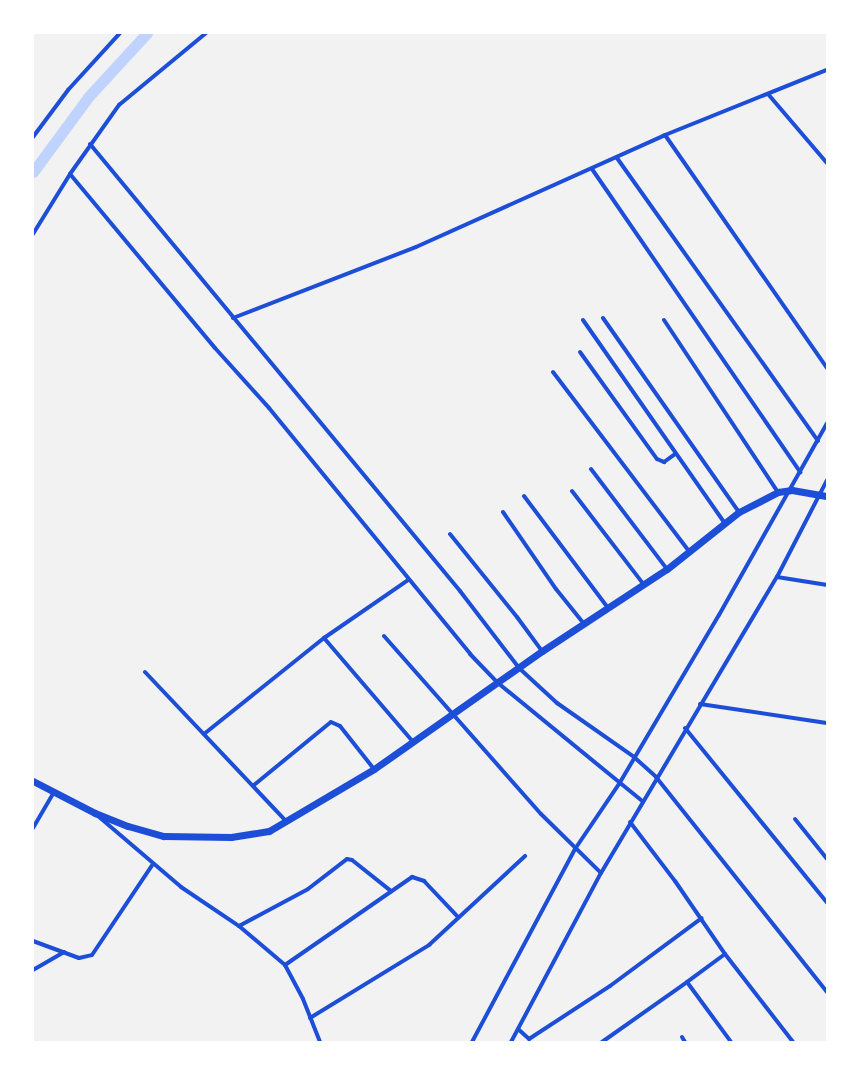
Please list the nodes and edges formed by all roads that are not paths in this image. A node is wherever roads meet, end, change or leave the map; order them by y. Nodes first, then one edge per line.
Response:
1 (120, 33) edge
2 (206, 33) edge
3 (827, 70) edge
4 (768, 94) junction
5 (665, 135) junction
6 (33, 137) edge
7 (90, 144) junction
8 (617, 158) junction
9 (827, 163) edge
10 (592, 169) junction
11 (70, 174) junction
12 (33, 234) edge
13 (233, 318) junction
14 (603, 318) dead end
15 (583, 320) dead end
16 (664, 320) dead end
17 (580, 352) dead end
18 (827, 368) edge
19 (553, 372) dead end
20 (827, 423) edge
21 (818, 441) junction
22 (675, 454) junction
23 (591, 469) dead end
24 (800, 472) junction
25 (827, 480) edge
26 (792, 490) junction
27 (572, 491) dead end
28 (778, 492) junction
29 (823, 494) edge
30 (524, 496) dead end
31 (503, 512) dead end
32 (739, 512) junction
33 (724, 522) junction
34 (450, 534) dead end
35 (689, 551) junction
36 (667, 569) junction
37 (776, 577) junction
38 (408, 580) junction
39 (644, 585) junction
40 (827, 585) edge
41 (608, 608) junction
42 (584, 624) junction
43 (384, 636) dead end
44 (324, 638) junction
45 (542, 651) junction
46 (519, 668) junction
47 (145, 672) dead end
48 (498, 683) junction
49 (700, 704) junction
50 (452, 715) junction
51 (827, 723) edge
52 (685, 728) junction
53 (204, 734) junction
54 (413, 742) junction
55 (634, 757) junction
56 (374, 769) junction
57 (656, 777) junction
58 (33, 781) edge
59 (619, 784) junction
60 (254, 785) junction
61 (54, 792) junction
62 (642, 801) junction
63 (95, 813) junction
64 (795, 819) dead end
65 (287, 822) junction
66 (630, 822) junction
67 (33, 828) edge
68 (575, 849) junction
69 (525, 856) dead end
70 (827, 859) edge
71 (153, 864) junction
72 (601, 873) junction
73 (391, 891) junction
74 (827, 903) edge
75 (458, 917) junction
76 (702, 918) junction
77 (239, 926) junction
78 (33, 941) edge
79 (64, 952) junction
80 (725, 954) junction
81 (285, 965) junction
82 (33, 970) edge
83 (687, 982) junction
84 (827, 992) edge
85 (310, 1018) junction
86 (518, 1029) junction
87 (682, 1037) dead end
88 (531, 1040) edge
89 (320, 1042) edge
90 (472, 1042) edge
91 (511, 1042) edge
92 (602, 1042) edge
93 (685, 1042) edge
94 (731, 1042) edge
95 (794, 1042) edge

1 - 6 street
2 - 7 street
3 - 4 street
4 - 5 street
4 - 9 street
5 - 8 street
5 - 18 street
7 - 11 street
7 - 13 street
8 - 10 street
8 - 21 street
10 - 13 street
10 - 24 street
11 - 12 street
11 - 38 street
13 - 46 street
14 - 32 street
15 - 22 street
16 - 28 street
17 - 22 street
19 - 35 street
20 - 21 street
21 - 24 street
22 - 33 street
23 - 36 street
24 - 26 street
25 - 29 street
26 - 28 street
26 - 29 street
26 - 55 street
27 - 39 street
28 - 32 street
29 - 37 street
30 - 41 street
31 - 42 street
32 - 33 street
33 - 35 street
34 - 45 street
35 - 36 street
36 - 39 street
37 - 40 street
37 - 49 street
38 - 44 street
38 - 48 street
39 - 41 street
41 - 42 street
42 - 45 street
43 - 50 street
44 - 53 street
44 - 54 street
45 - 46 street
46 - 48 street
46 - 55 street
47 - 53 street
48 - 50 street
48 - 59 street
49 - 51 street
49 - 52 street
50 - 54 street
50 - 68 street
52 - 57 street
52 - 74 street
53 - 60 street
54 - 56 street
55 - 57 street
55 - 59 street
56 - 60 street
56 - 65 street
57 - 62 street
57 - 84 street
58 - 61 street
59 - 62 street
59 - 68 street
60 - 65 street
61 - 63 street
61 - 67 street
62 - 66 street
63 - 65 street
63 - 71 street
64 - 70 street
66 - 72 street
66 - 76 street
68 - 72 street
68 - 90 street
69 - 75 street
71 - 77 street
71 - 79 street
72 - 86 street
73 - 75 street
73 - 77 street
73 - 81 street
75 - 85 street
76 - 80 street
76 - 88 street
77 - 81 street
78 - 79 street
79 - 82 street
80 - 83 street
80 - 95 street
81 - 85 street
83 - 92 street
83 - 94 street
85 - 89 street
86 - 88 street
86 - 91 street
87 - 93 street

